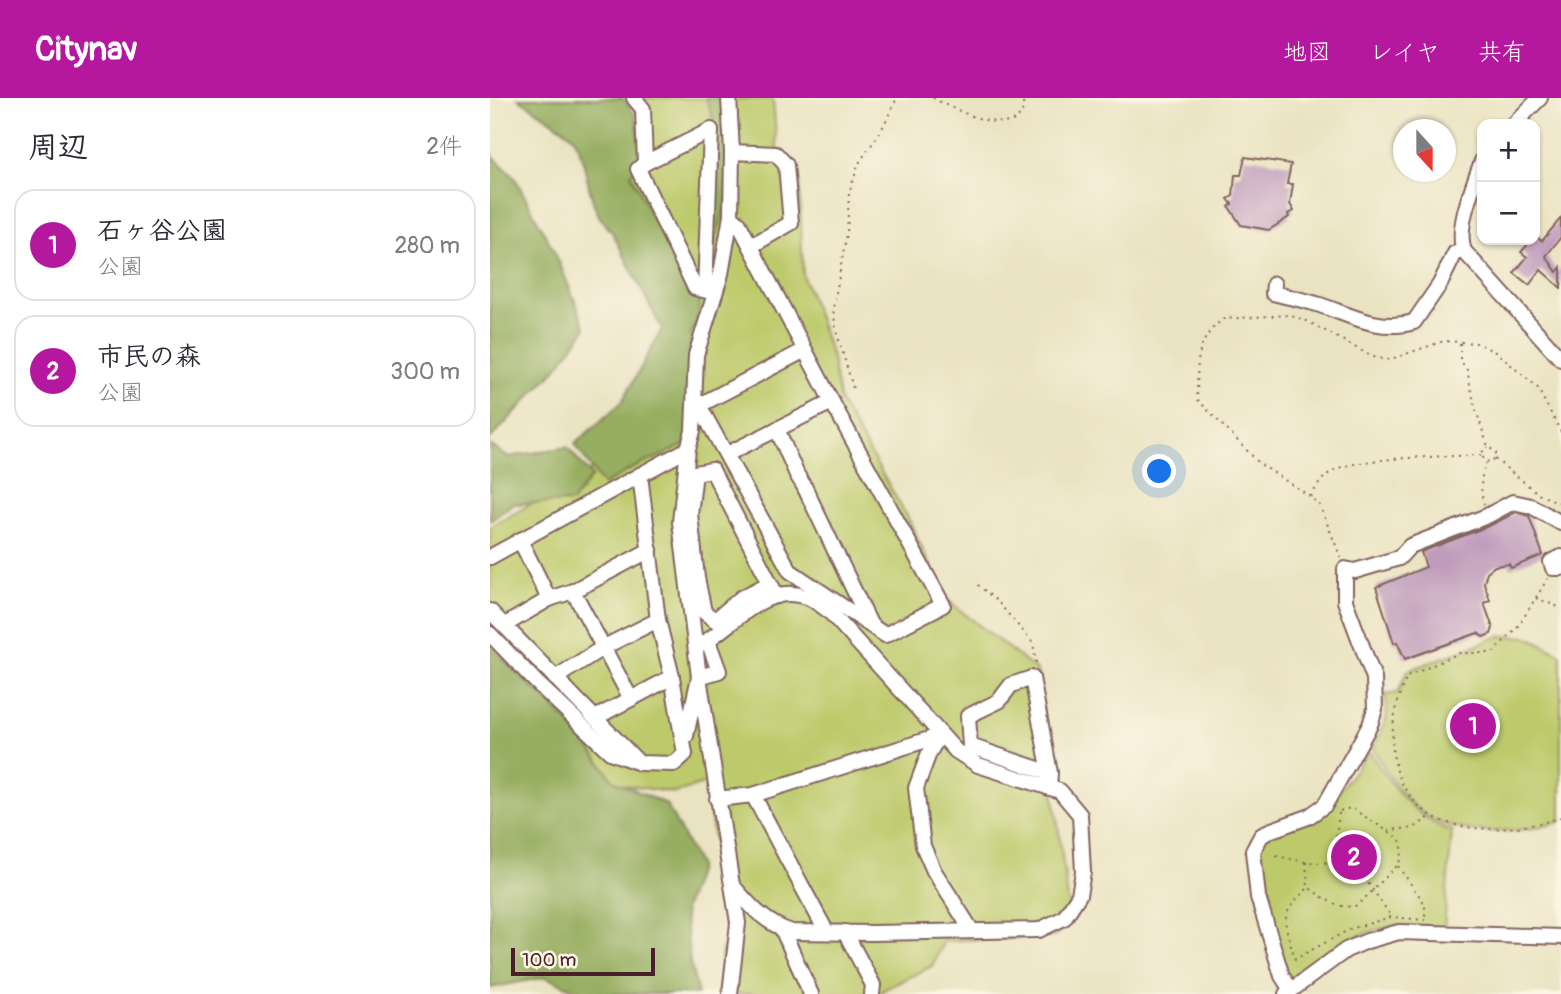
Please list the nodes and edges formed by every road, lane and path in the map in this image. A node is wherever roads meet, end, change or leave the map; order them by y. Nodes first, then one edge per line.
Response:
1 (634, 98) edge
2 (897, 98) edge
3 (933, 98) edge
4 (1024, 98) edge
5 (1540, 98) edge
6 (729, 100) edge
7 (1519, 119) edge
8 (732, 152) junction
9 (645, 163) junction
10 (1477, 177) edge
11 (731, 216) junction
12 (751, 247) junction
13 (1464, 251) junction
14 (1273, 284) dead end
15 (710, 292) junction
16 (1460, 342) junction
17 (805, 350) junction
18 (1561, 359) edge
19 (853, 388) dead end
20 (832, 402) junction
21 (696, 403) junction
22 (777, 429) junction
23 (1561, 432) edge
24 (1488, 447) junction
25 (688, 449) junction
26 (727, 454) junction
27 (1481, 454) junction
28 (1495, 459) junction
29 (1486, 462) junction
30 (640, 475) junction
31 (1311, 497) junction
32 (1561, 503) edge
33 (1487, 516) junction
34 (1561, 523) edge
35 (520, 540) junction
36 (650, 550) junction
37 (490, 557) edge
38 (1558, 565) edge
39 (1345, 569) junction
40 (978, 585) dead end
41 (774, 590) junction
42 (573, 591) junction
43 (1535, 598) junction
44 (549, 599) junction
45 (1561, 608) edge
46 (490, 611) edge
47 (658, 620) junction
48 (505, 625) junction
49 (870, 625) junction
50 (490, 634) edge
51 (702, 644) junction
52 (604, 647) junction
53 (555, 677) junction
54 (672, 677) junction
55 (699, 677) junction
56 (1032, 678) junction
57 (631, 699) junction
58 (595, 719) junction
59 (940, 736) junction
60 (683, 740) junction
61 (639, 763) junction
62 (1049, 780) junction
63 (753, 795) junction
64 (717, 799) junction
65 (1325, 805) junction
66 (1339, 811) junction
67 (1432, 816) junction
68 (1561, 817) edge
69 (1387, 830) junction
70 (1335, 848) junction
71 (1276, 856) dead end
72 (1306, 862) junction
73 (1397, 866) junction
74 (733, 886) junction
75 (1308, 887) junction
76 (1374, 889) junction
77 (1391, 917) junction
78 (782, 929) junction
79 (826, 931) junction
80 (972, 931) junction
81 (845, 932) junction
82 (1561, 937) edge
83 (1288, 992) edge
84 (730, 994) edge
85 (811, 994) edge
86 (872, 994) edge

1 - 9 street
2 - 19 path
3 - 4 path
5 - 7 street
6 - 8 street
8 - 11 street
8 - 12 street
9 - 15 street
9 - 15 street
10 - 13 street
11 - 12 street
11 - 15 street
12 - 17 street
13 - 14 street
13 - 18 street
15 - 21 street
16 - 23 path
16 - 24 path
16 - 31 path
17 - 20 street
17 - 21 street
20 - 22 street
20 - 49 street
21 - 25 street
21 - 26 street
22 - 26 street
22 - 49 street
24 - 27 path
24 - 28 path
25 - 30 street
25 - 51 street
26 - 49 street
27 - 29 path
27 - 31 path
28 - 29 path
28 - 32 path
29 - 33 path
30 - 35 street
30 - 36 street
31 - 39 path
33 - 34 street
33 - 39 street
35 - 37 street
35 - 44 street
36 - 42 street
36 - 47 street
38 - 43 path
39 - 65 street
40 - 56 path
41 - 41 street
41 - 51 street
41 - 59 street
42 - 44 street
42 - 52 street
43 - 45 path
43 - 67 path
44 - 48 street
46 - 48 street
47 - 52 street
47 - 54 street
48 - 53 street
50 - 61 street
51 - 55 street
51 - 55 street
52 - 53 street
52 - 57 street
53 - 58 street
54 - 57 street
54 - 60 street
55 - 60 street
55 - 64 street
56 - 62 street
56 - 62 street
57 - 58 street
58 - 61 street
59 - 62 street
59 - 63 street
59 - 80 street
60 - 61 street
62 - 80 street
63 - 64 street
63 - 79 street
64 - 74 street
65 - 66 path
65 - 83 street
66 - 69 path
66 - 70 path
67 - 68 path
67 - 69 path
69 - 73 path
70 - 72 path
70 - 76 path
71 - 72 path
72 - 75 path
73 - 76 path
73 - 77 path
74 - 78 street
74 - 84 street
75 - 76 path
75 - 77 path
76 - 77 path
78 - 79 street
78 - 85 street
79 - 81 street
80 - 81 street
81 - 86 street
82 - 83 street

